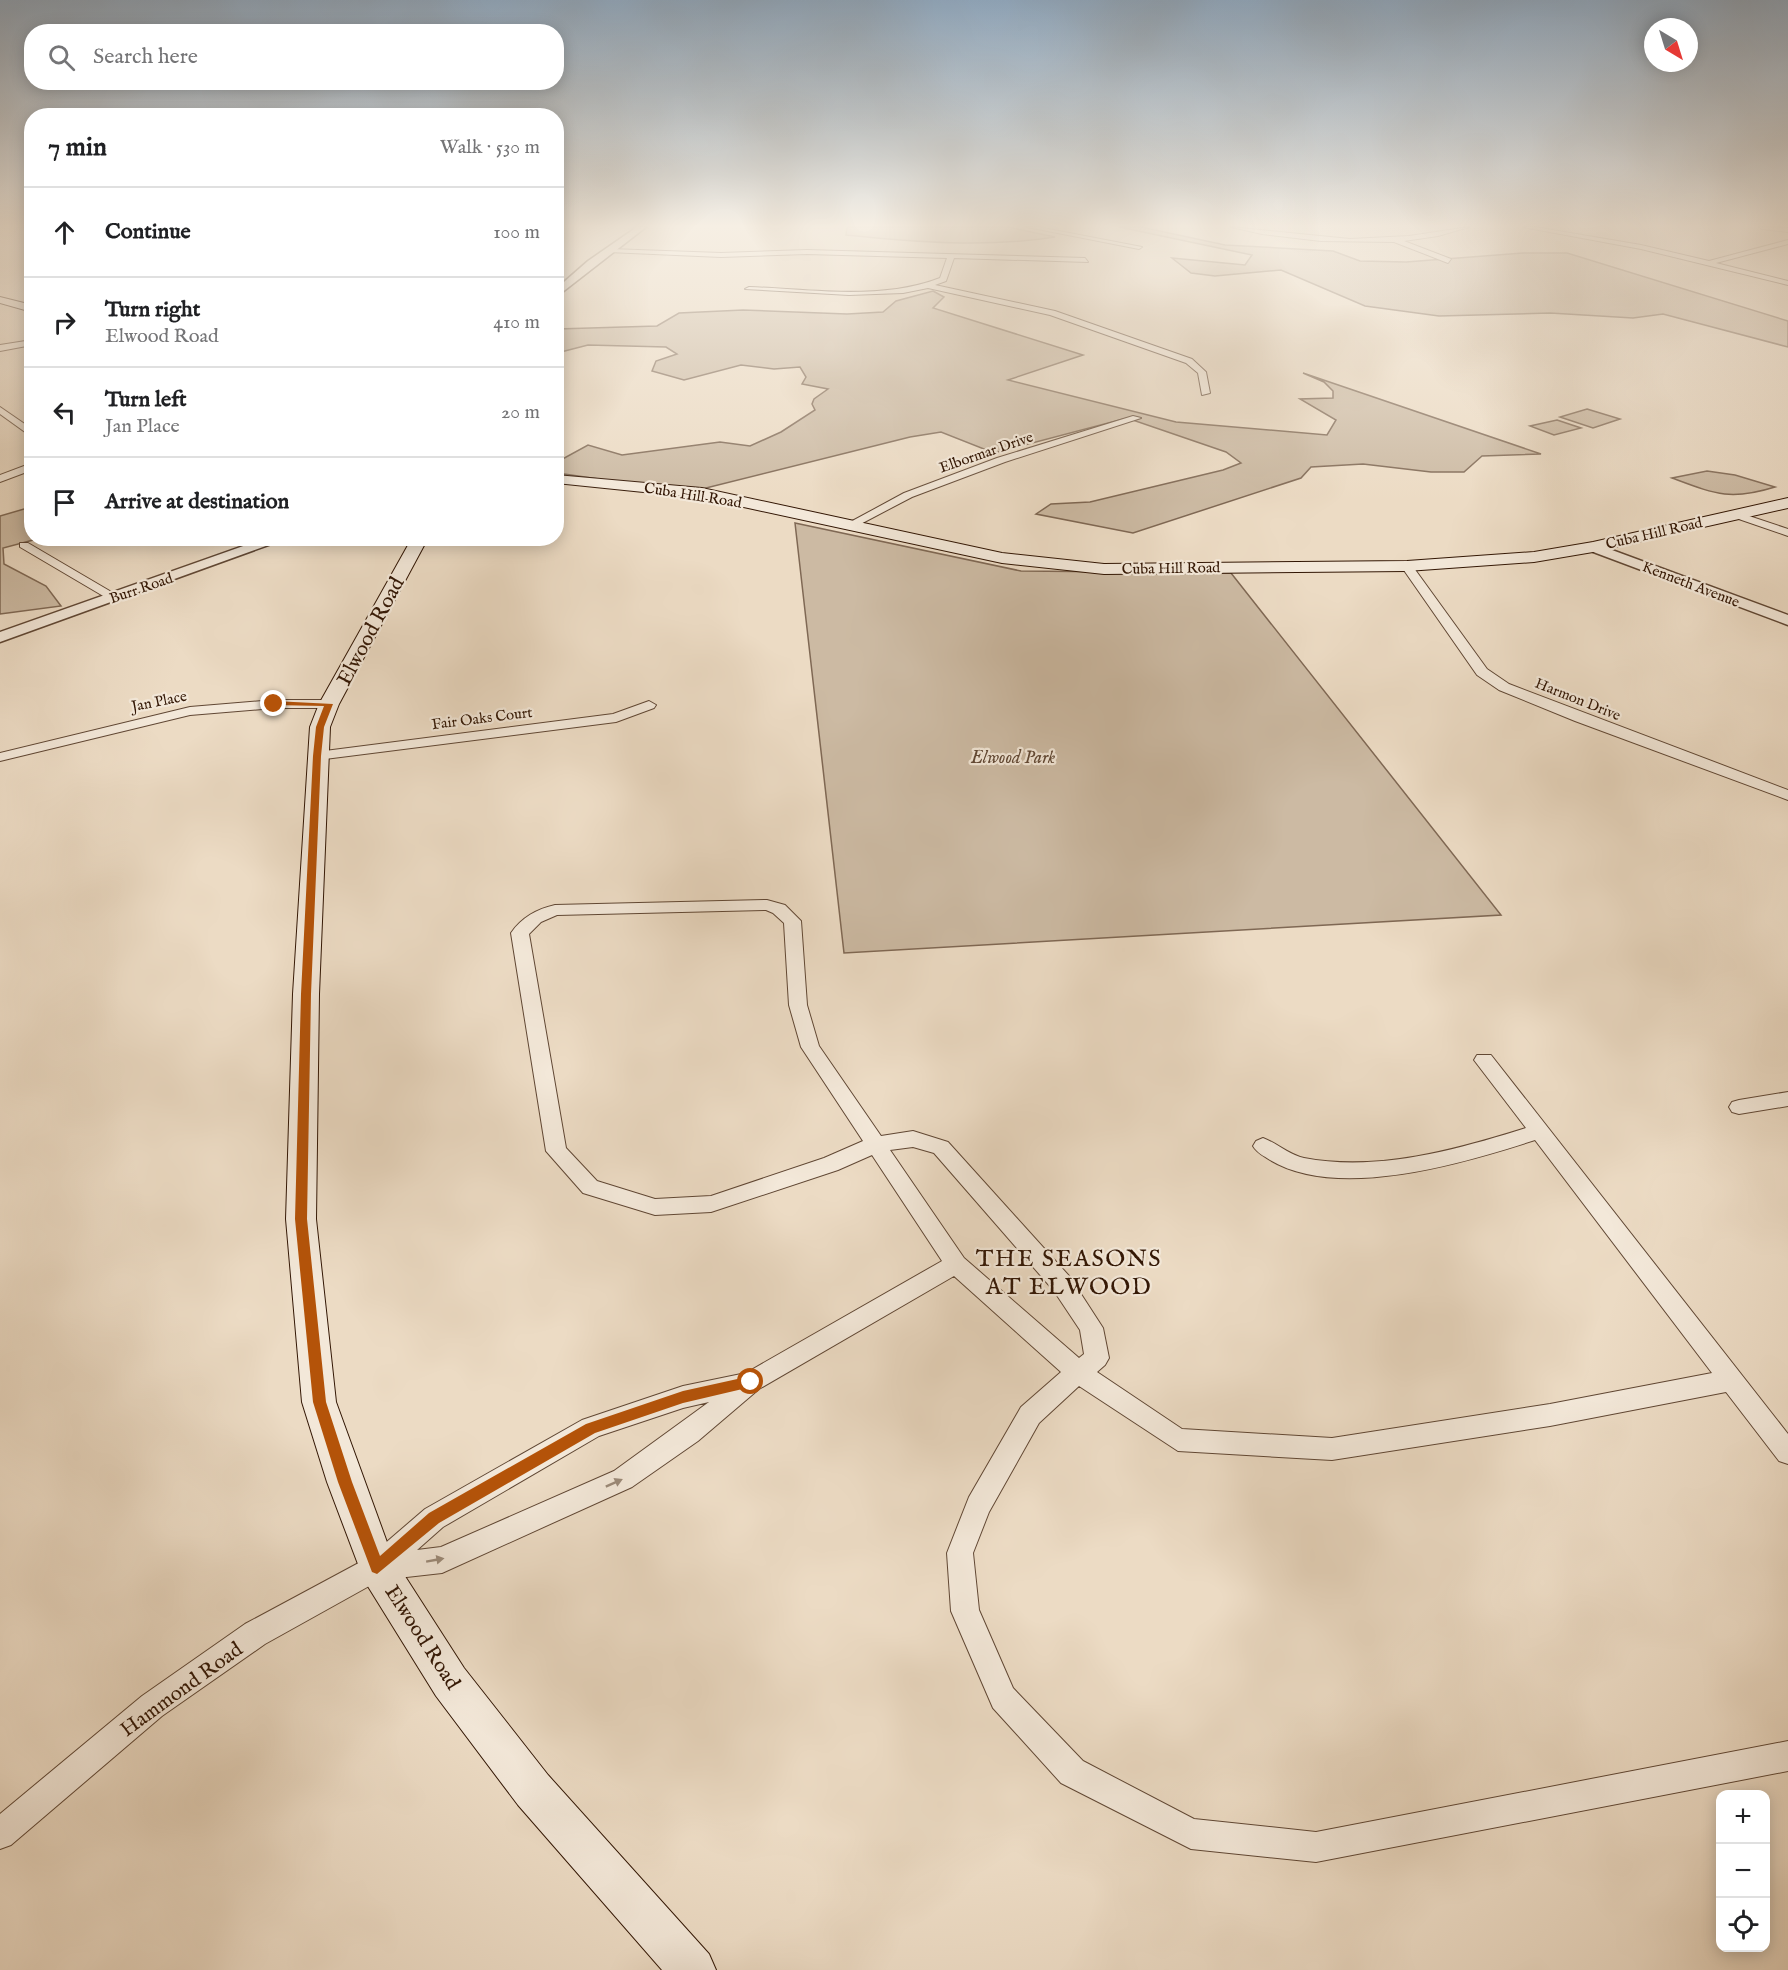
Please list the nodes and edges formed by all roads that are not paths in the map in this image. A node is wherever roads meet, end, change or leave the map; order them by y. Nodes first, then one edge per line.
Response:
1 (1072, 319) edge
2 (24, 344) edge
3 (0, 348) edge
4 (1205, 393) dead end
5 (2, 413) edge
6 (1136, 418) dead end
7 (24, 428) edge
8 (24, 469) edge
9 (0, 479) edge
10 (564, 480) edge
11 (1788, 503) edge
12 (1734, 514) junction
13 (849, 526) junction
14 (1788, 533) edge
15 (26, 546) edge
16 (258, 546) edge
17 (416, 546) edge
18 (1593, 547) junction
19 (1407, 566) junction
20 (114, 597) junction
21 (1788, 620) edge
22 (0, 637) edge
23 (329, 704) junction
24 (649, 705) dead end
25 (317, 756) junction
26 (0, 757) edge
27 (1788, 795) edge
28 (1484, 1060) dead end
29 (1788, 1099) edge
30 (1739, 1107) dead end
31 (1538, 1132) junction
32 (876, 1144) junction
33 (1263, 1146) dead end
34 (956, 1264) junction
35 (1078, 1372) junction
36 (1732, 1380) junction
37 (751, 1382) junction
38 (1788, 1454) edge
39 (377, 1567) junction
40 (1788, 1756) edge
41 (0, 1834) edge
42 (693, 1970) edge

1 - 4 street
2 - 3 street
5 - 7 street
6 - 13 street, Elbormar Drive
8 - 9 street
10 - 13 main road, Cuba Hill Road
11 - 12 main road, Cuba Hill Road
12 - 14 street
12 - 18 main road, Cuba Hill Road
13 - 19 main road, Cuba Hill Road
15 - 20 street
16 - 20 street, Burr Road
17 - 23 main road, Elwood Road
18 - 19 main road, Cuba Hill Road
18 - 21 street, Kenneth Avenue
19 - 27 street, Harmon Drive
20 - 22 street, Burr Road
23 - 25 main road, Elwood Road
23 - 26 street, Jan Place
24 - 25 street, Fair Oaks Court
25 - 39 main road, Elwood Road
28 - 31 street
29 - 30 street
31 - 33 street
31 - 36 street
32 - 32 street
32 - 34 street
32 - 35 street
34 - 35 street
34 - 37 street
35 - 36 street
35 - 40 street
36 - 38 street
37 - 39 street
39 -> 37 street
39 - 41 street, Hammond Road
39 - 42 main road, Elwood Road

